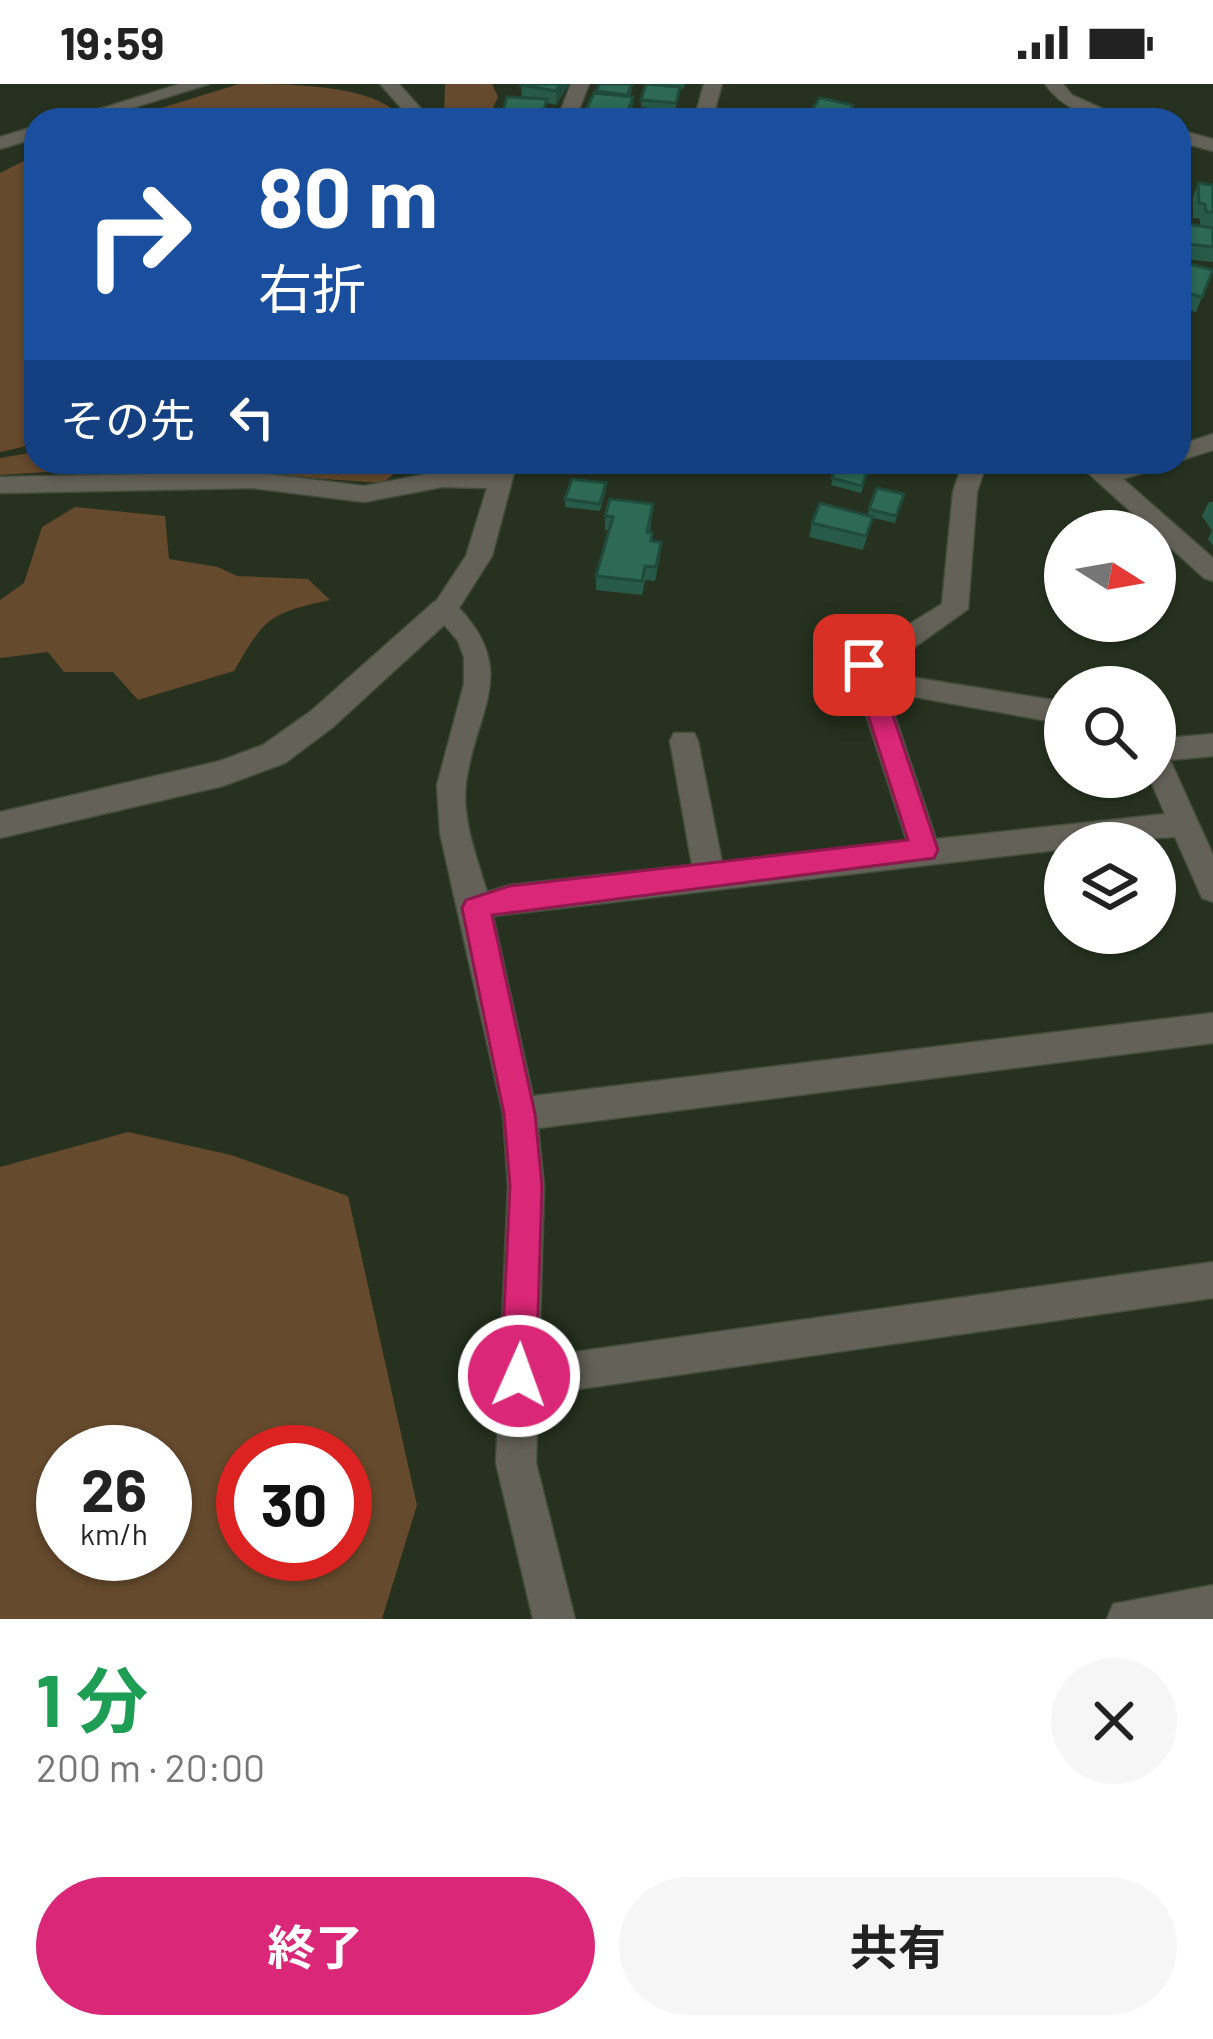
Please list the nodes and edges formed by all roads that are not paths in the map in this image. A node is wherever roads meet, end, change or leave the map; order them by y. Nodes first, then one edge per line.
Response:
1 (200, 84) edge
2 (389, 84) edge
3 (1054, 84) edge
4 (115, 108) edge
5 (411, 108) edge
6 (1088, 108) edge
7 (480, 474) edge
8 (501, 474) edge
9 (971, 474) edge
10 (1102, 474) edge
11 (0, 485) edge
12 (1213, 572) edge
13 (444, 609) junction
14 (870, 683) junction
15 (1044, 709) edge
16 (684, 741) dead end
17 (1213, 745) edge
18 (1176, 751) edge
19 (1172, 798) edge
20 (1182, 824) junction
21 (0, 825) edge
22 (925, 850) junction
23 (709, 875) junction
24 (1213, 889) edge
25 (476, 908) junction
26 (1213, 1028) edge
27 (520, 1114) junction
28 (1213, 1280) edge
29 (519, 1376) junction
30 (1213, 1606) edge
31 (554, 1619) edge
32 (1128, 1619) edge

1 - 4 street
2 - 5 street
3 - 6 street
7 - 11 street
8 - 13 street
9 - 14 street
10 - 12 street
13 - 21 street
13 - 25 street
14 - 15 street
14 - 22 street
16 - 23 street
17 - 18 street
19 - 20 street
20 - 22 street
20 - 24 street
22 - 23 street
23 - 25 street
25 - 27 street
26 - 27 street
27 - 29 street
28 - 29 street
29 - 31 street
30 - 32 street

